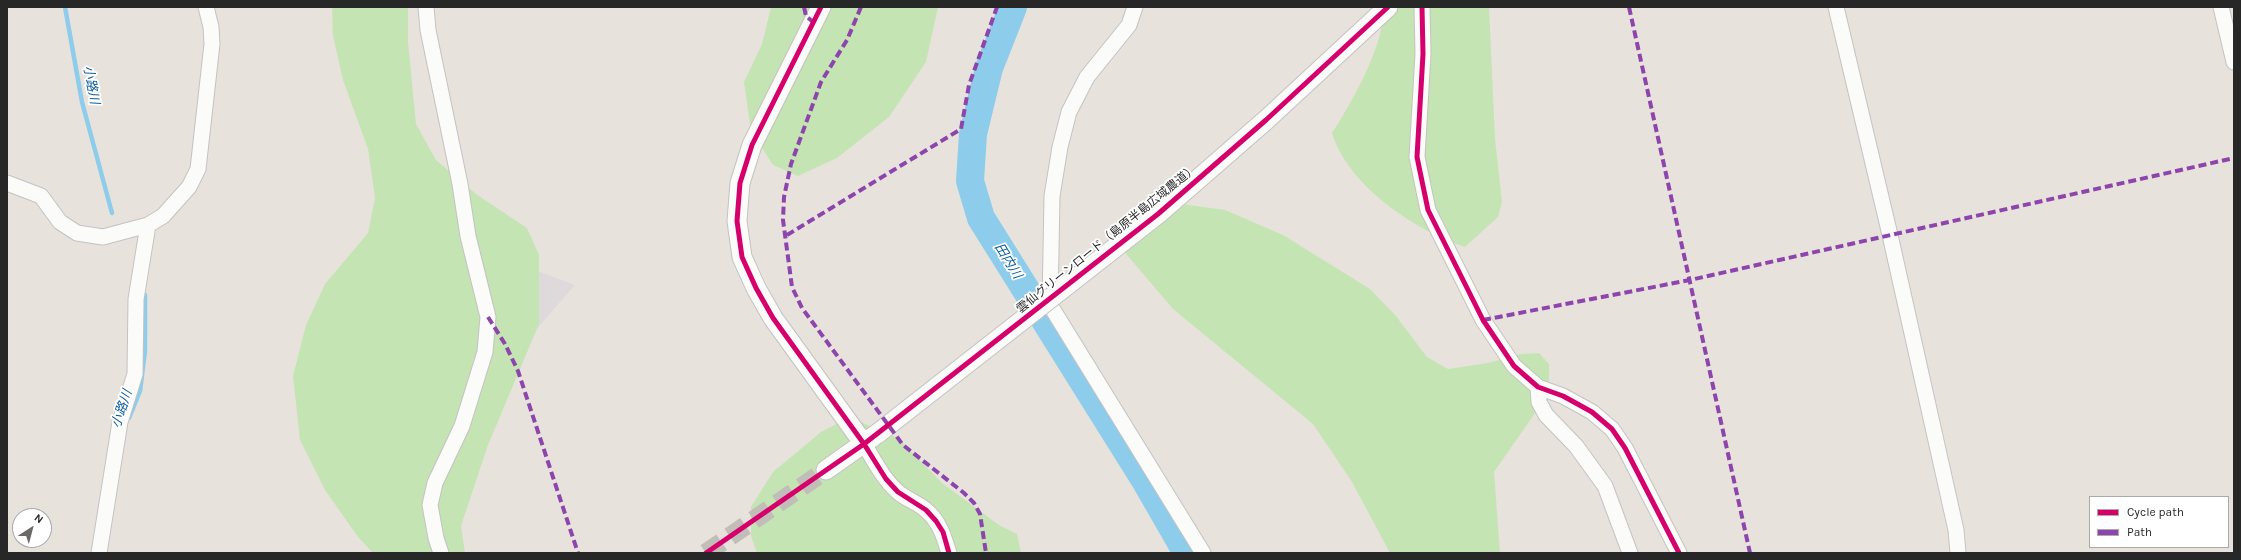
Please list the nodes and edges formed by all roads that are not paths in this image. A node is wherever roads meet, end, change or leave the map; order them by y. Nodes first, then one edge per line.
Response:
1 (206, 7) edge
2 (426, 7) edge
3 (821, 7) edge
4 (1135, 7) edge
5 (1388, 7) edge
6 (1422, 7) edge
7 (1836, 7) edge
8 (2220, 7) edge
9 (2234, 62) edge
10 (7, 183) edge
11 (148, 225) junction
12 (1538, 387) junction
13 (871, 439) junction
14 (826, 470) tunnel mouth
15 (99, 553) edge
16 (441, 553) edge
17 (949, 553) edge
18 (1203, 553) edge
19 (1630, 553) edge
20 (1679, 553) edge
21 (1958, 553) edge

1 - 11 street
2 - 16 street
3 - 13 street
4 - 18 street
5 - 13 street, 雲仙グリーンロード（島原半島広域農道）, bridge
6 - 12 street
7 - 21 street
8 - 9 street
10 - 11 street
11 - 15 street
12 - 19 street
12 - 20 street
13 - 14 street, 雲仙グリーンロード（島原半島広域農道）
13 - 17 street

